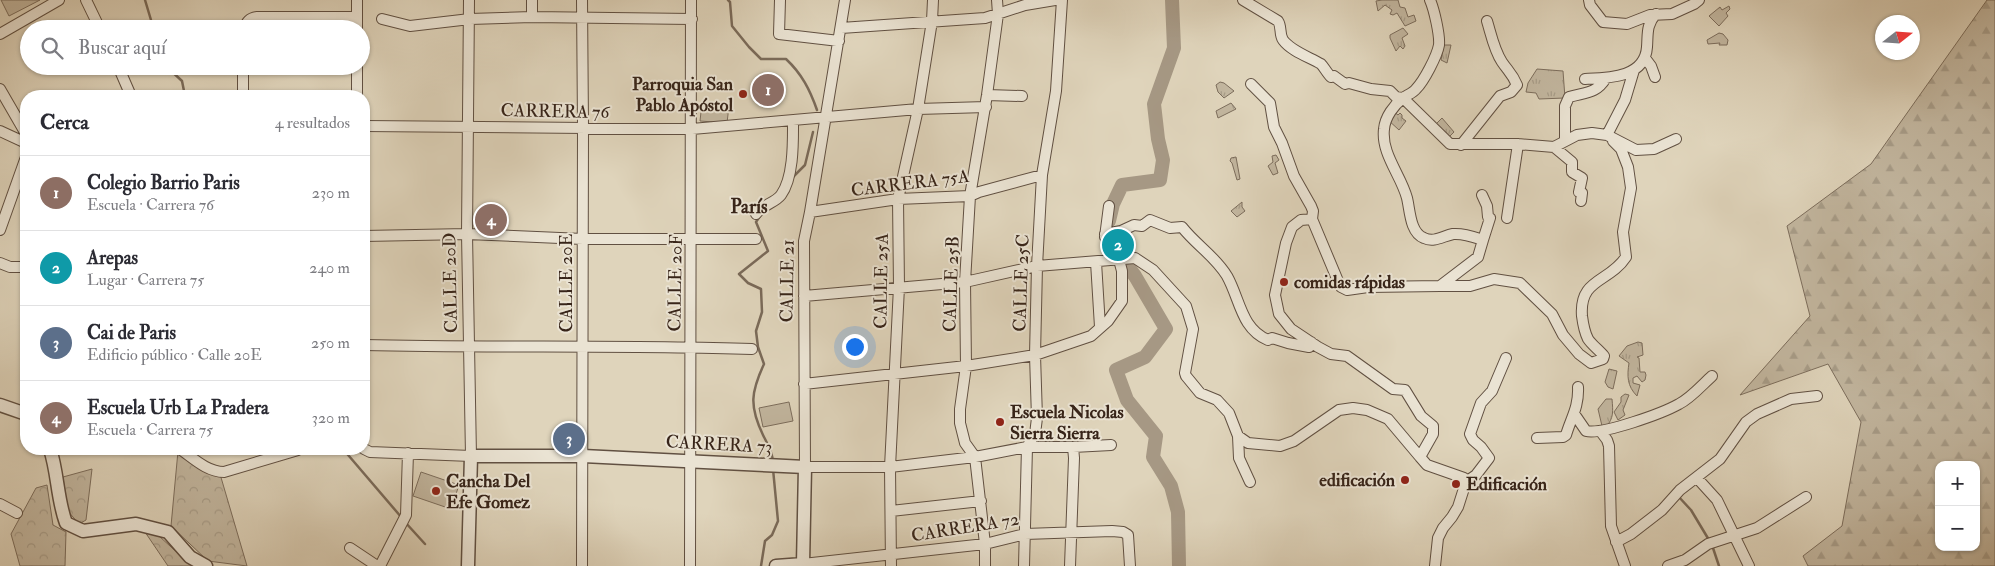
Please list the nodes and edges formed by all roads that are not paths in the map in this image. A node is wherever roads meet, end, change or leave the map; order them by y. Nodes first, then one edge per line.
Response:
1 (59, 0) edge
2 (86, 0) edge
3 (357, 0) edge
4 (469, 0) edge
5 (532, 0) edge
6 (582, 0) edge
7 (691, 0) edge
8 (780, 0) edge
9 (845, 0) edge
10 (933, 0) edge
11 (997, 0) edge
12 (1055, 0) edge
13 (1062, 0) edge
14 (1243, 0) edge
15 (1430, 0) edge
16 (1589, 0) edge
17 (1699, 0) edge
18 (998, 14) junction
19 (1656, 14) junction
20 (357, 17) joint
21 (532, 17) junction
22 (581, 17) junction
23 (382, 19) dead end
24 (470, 19) junction
25 (692, 19) junction
26 (24, 20) edge
27 (96, 20) edge
28 (248, 20) edge
29 (932, 21) junction
30 (1487, 21) dead end
31 (20, 22) edge
32 (841, 28) junction
33 (0, 34) edge
34 (839, 41) junction
35 (1645, 58) junction
36 (1634, 70) junction
37 (122, 75) edge
38 (243, 75) edge
39 (357, 75) edge
40 (1655, 77) dead end
41 (1606, 78) junction
42 (1585, 79) dead end
43 (1251, 84) dead end
44 (0, 89) edge
45 (128, 90) edge
46 (243, 90) edge
47 (357, 90) edge
48 (988, 95) junction
49 (1022, 96) dead end
50 (1403, 98) junction
51 (986, 107) junction
52 (918, 109) junction
53 (826, 118) junction
54 (793, 120) junction
55 (20, 124) edge
56 (370, 126) edge
57 (468, 126) junction
58 (584, 127) junction
59 (692, 129) junction
60 (0, 131) edge
61 (1607, 135) junction
62 (1676, 139) dead end
63 (20, 140) edge
64 (1565, 141) junction
65 (1461, 144) junction
66 (1518, 144) junction
67 (1554, 147) junction
68 (1042, 175) junction
69 (20, 182) edge
70 (1482, 195) dead end
71 (970, 196) junction
72 (898, 199) junction
73 (1581, 201) dead end
74 (1109, 206) dead end
75 (810, 212) junction
76 (756, 214) dead end
77 (1507, 218) dead end
78 (1312, 219) junction
79 (0, 230) edge
80 (1112, 233) junction
81 (467, 234) junction
82 (370, 236) edge
83 (692, 237) junction
84 (583, 239) junction
85 (756, 239) dead end
86 (1483, 240) junction
87 (1119, 260) junction
88 (1096, 262) junction
89 (0, 263) edge
90 (1036, 266) junction
91 (20, 267) edge
92 (965, 282) junction
93 (1440, 286) junction
94 (899, 287) junction
95 (804, 296) junction
96 (1100, 327) junction
97 (1311, 342) junction
98 (370, 345) edge
99 (582, 346) junction
100 (690, 347) junction
101 (469, 348) junction
102 (752, 349) dead end
103 (1035, 355) junction
104 (1506, 358) dead end
105 (966, 366) junction
106 (894, 374) junction
107 (1712, 376) dead end
108 (804, 384) junction
109 (1578, 387) dead end
110 (1818, 396) dead end
111 (0, 405) edge
112 (20, 412) edge
113 (1575, 415) junction
114 (1601, 432) junction
115 (1238, 436) junction
116 (1537, 438) dead end
117 (1111, 445) dead end
118 (1028, 447) junction
119 (1073, 447) junction
120 (370, 452) edge
121 (408, 454) junction
122 (52, 455) edge
123 (189, 455) edge
124 (280, 455) edge
125 (471, 456) junction
126 (583, 456) junction
127 (975, 457) junction
128 (1420, 457) junction
129 (691, 460) junction
130 (805, 467) junction
131 (890, 467) junction
132 (1697, 478) junction
133 (1250, 482) dead end
134 (1466, 482) junction
135 (1806, 497) dead end
136 (981, 501) junction
137 (0, 504) edge
138 (891, 511) junction
139 (17, 513) dead end
140 (1071, 532) junction
141 (1025, 534) junction
142 (1734, 536) junction
143 (1616, 542) junction
144 (985, 544) junction
145 (350, 548) dead end
146 (892, 561) edge
147 (803, 565) edge
148 (206, 566) edge
149 (379, 566) edge
150 (468, 566) edge
151 (582, 566) edge
152 (690, 566) edge
153 (776, 566) edge
154 (984, 566) edge
155 (1024, 566) edge
156 (1070, 566) edge
157 (1130, 566) edge
158 (1435, 566) edge
159 (1625, 566) edge
160 (1668, 566) edge
161 (1749, 566) edge

1 - 26 street
2 - 27 street
3 - 20 street
4 - 24 street, CALLE 20D
5 - 21 street
6 - 22 street, CALLE 20E
7 - 25 street, CALLE 20F
8 - 34 street
9 - 32 street, CALLE 21
10 - 29 street, CALLE 25A
11 - 18 street, CALLE 25B
12 - 18 street
13 - 68 street, CALLE 25C
14 - 50 street
15 - 50 street
16 - 19 street
17 - 19 street
18 - 29 street
18 - 48 street, CALLE 25B
19 - 35 street
20 - 28 street
21 - 22 street
21 - 24 street
22 - 25 street
22 - 58 street, CALLE 20E
23 - 24 street
24 - 57 street, CALLE 20D
25 - 59 street, CALLE 20F
29 - 32 street
29 - 52 street, CALLE 25A
30 - 65 street
31 - 33 street
32 - 34 street, CALLE 21
34 - 53 street, CALLE 21
35 - 36 street
35 - 40 street
36 - 41 street
36 - 61 street
37 - 45 street
38 - 46 street
39 - 47 street
41 - 42 street
41 - 64 street
43 - 78 street
44 - 55 street
48 - 49 street
48 - 51 street, CALLE 25B
50 - 65 street
50 - 86 street
51 - 52 street, CARRERA 76
51 - 71 street, CALLE 25B
52 - 53 street, CARRERA 76
52 - 72 street, CALLE 25A
53 - 54 street, CARRERA 76
53 - 75 street, CALLE 21
54 - 59 street, CARRERA 76
54 - 76 street
56 - 57 street, CARRERA 76
57 - 58 street, CARRERA 76
57 - 81 street, CALLE 20D
58 - 59 street, CARRERA 76
58 - 84 street, CALLE 20E
59 - 83 street, CALLE 20F
60 - 63 street
61 - 62 street
61 - 64 street
61 - 93 street
64 - 67 street
65 - 66 street
66 - 67 street
66 - 77 street
67 - 73 street
68 - 71 street, CARRERA 75A
68 - 90 street, CALLE 25C
69 - 79 street
70 - 86 street
71 - 72 street, CARRERA 75A
71 - 92 street, CALLE 25B
72 - 75 street, CARRERA 75A
72 - 94 street, CALLE 25A
74 - 80 street
75 - 95 street, CALLE 21
78 - 93 street
78 - 97 street
80 - 87 street
80 - 97 street
81 - 82 street
81 - 84 street
81 - 101 street, CALLE 20D
83 - 84 street
83 - 85 street
83 - 100 street, CALLE 20F
84 - 99 street, CALLE 20E
86 - 93 street
87 - 88 street
87 - 96 street
87 - 115 street
88 - 90 street
88 - 96 street
89 - 91 street
90 - 92 street
90 - 103 street, CALLE 25C
92 - 94 street
92 - 105 street, CALLE 25B
94 - 95 street
94 - 106 street, CALLE 25A
95 - 108 street, CALLE 21
96 - 103 street
97 - 128 street
98 - 101 street
99 - 100 street
99 - 101 street
99 - 126 street, CALLE 20E
100 - 102 street
100 - 129 street, CALLE 20F
101 - 125 street, CALLE 20D
103 - 105 street
103 - 118 street, CALLE 25C
104 - 134 street
105 - 106 street
105 - 127 street, CALLE 25B
106 - 108 street
106 - 131 street, CALLE 25A
107 - 114 street
108 - 130 street, CALLE 21
109 - 113 street
110 - 132 street
111 - 112 street
113 - 114 street
113 - 116 street
114 - 143 street
115 - 128 street
115 - 133 street
117 - 119 street, CARRERA 73
118 - 119 street, CARRERA 73
118 - 127 street, CARRERA 73
118 - 141 street, CALLE 25C
119 - 140 street
120 - 121 street, CARRERA 73
121 - 125 street, CARRERA 73
121 - 149 street
122 - 148 street
123 - 124 street
125 - 126 street, CARRERA 73
125 - 150 street, CALLE 20D
126 - 129 street, CARRERA 73
126 - 151 street, CALLE 20E
127 - 131 street, CARRERA 73
127 - 136 street, CALLE 25B
128 - 134 street
129 - 130 street, CARRERA 73
129 - 152 street, CALLE 20F
130 - 131 street, CARRERA 73
130 - 147 street, CALLE 21
131 - 138 street, CALLE 25A
132 - 142 street
132 - 143 street
134 - 158 street
135 - 142 street
136 - 138 street
136 - 144 street, CALLE 25B
137 - 139 street
138 - 146 street, CALLE 25A
140 - 141 street, CARRERA 72
140 - 156 street
140 - 157 street, CARRERA 72
141 - 144 street, CARRERA 72
141 - 155 street, CALLE 25C
142 - 160 street
142 - 161 street
143 - 159 street
144 - 146 street, CARRERA 72
144 - 154 street, CALLE 25B
145 - 149 street
146 - 147 street, CARRERA 72
147 - 153 street, CARRERA 72

